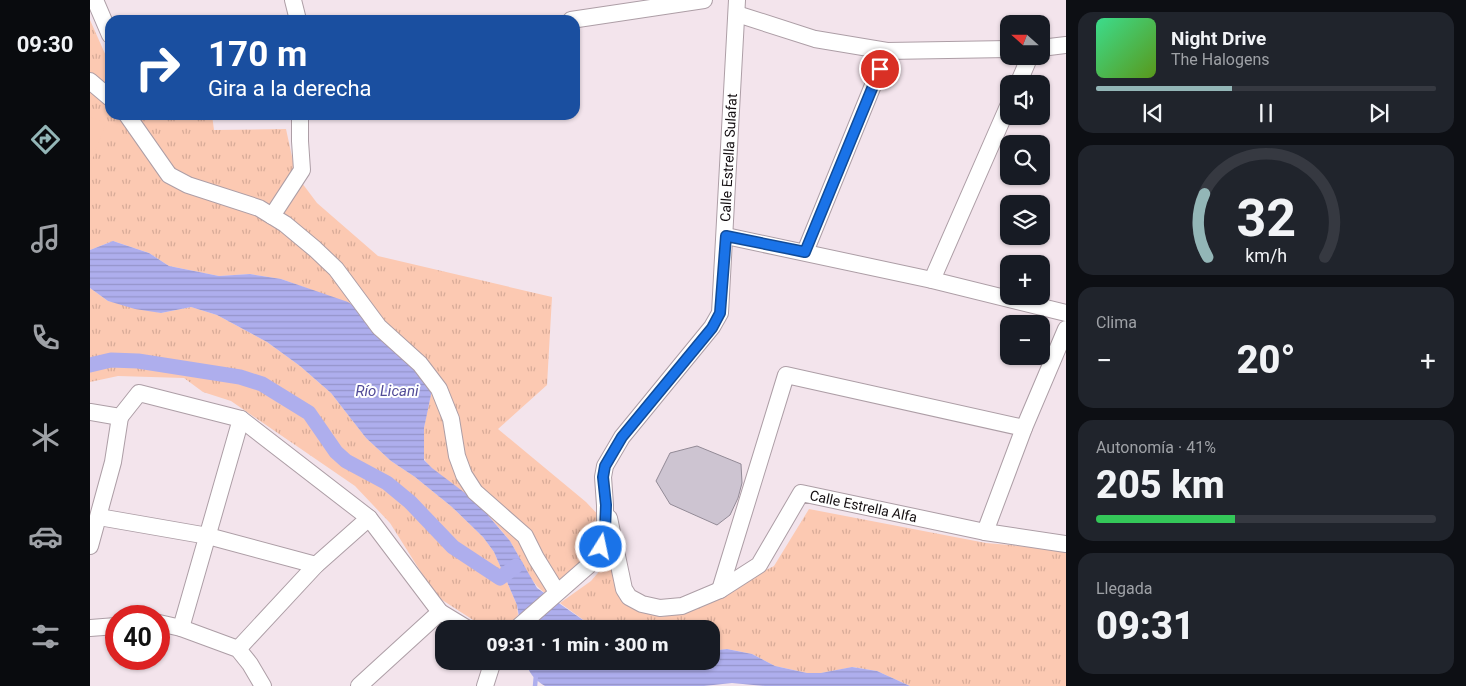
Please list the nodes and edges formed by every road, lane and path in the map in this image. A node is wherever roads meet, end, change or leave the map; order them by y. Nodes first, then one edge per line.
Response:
1 (95, 0) edge
2 (293, 0) edge
3 (704, 0) edge
4 (737, 7) edge
5 (297, 15) edge
6 (580, 19) edge
7 (105, 23) edge
8 (1066, 45) edge
9 (1050, 47) edge
10 (887, 50) junction
11 (1000, 50) edge
12 (90, 81) edge
13 (105, 94) edge
14 (130, 120) edge
15 (300, 120) edge
16 (1000, 125) edge
17 (272, 216) junction
18 (726, 236) junction
19 (805, 252) junction
20 (932, 280) junction
21 (1066, 313) edge
22 (1066, 329) edge
23 (90, 412) edge
24 (120, 417) junction
25 (241, 419) junction
26 (1024, 428) junction
27 (606, 505) junction
28 (99, 517) junction
29 (369, 518) junction
30 (985, 532) junction
31 (208, 536) junction
32 (1066, 544) edge
33 (90, 546) edge
34 (316, 565) junction
35 (720, 590) junction
36 (554, 594) junction
37 (440, 612) junction
38 (453, 620) edge
39 (526, 620) edge
40 (170, 626) edge
41 (105, 627) edge
42 (90, 628) edge
43 (181, 628) junction
44 (238, 649) junction
45 (490, 670) edge
46 (263, 686) edge
47 (359, 686) edge
48 (485, 686) edge

1 - 7 street
2 - 5 street
3 - 6 street
4 - 10 street
4 - 18 street, Calle Estrella Sulafat
8 - 9 street
10 - 11 street
10 - 19 street
12 - 13 street
14 - 17 street
15 - 17 street
16 - 20 street
17 - 36 street
18 - 19 street
18 - 27 street, Calle Estrella Sulafat
19 - 20 street
20 - 21 street
22 - 26 street
23 - 24 street
24 - 25 street
24 - 28 street
25 - 29 street
25 - 31 street
26 - 30 street
26 - 35 street
27 - 35 street, Calle Estrella Alfa
27 - 36 street, Calle Estrella Sulafat
28 - 31 street
28 - 33 street
29 - 34 street
29 - 37 street
30 - 32 street, Calle Estrella Alfa
30 - 35 street, Calle Estrella Alfa
31 - 34 street
31 - 43 street
34 - 44 street
36 - 39 street, Calle Estrella Sulafat
37 - 38 street
37 - 47 street
40 - 43 street
41 - 42 street
43 - 44 street
44 - 46 street
45 - 48 street

